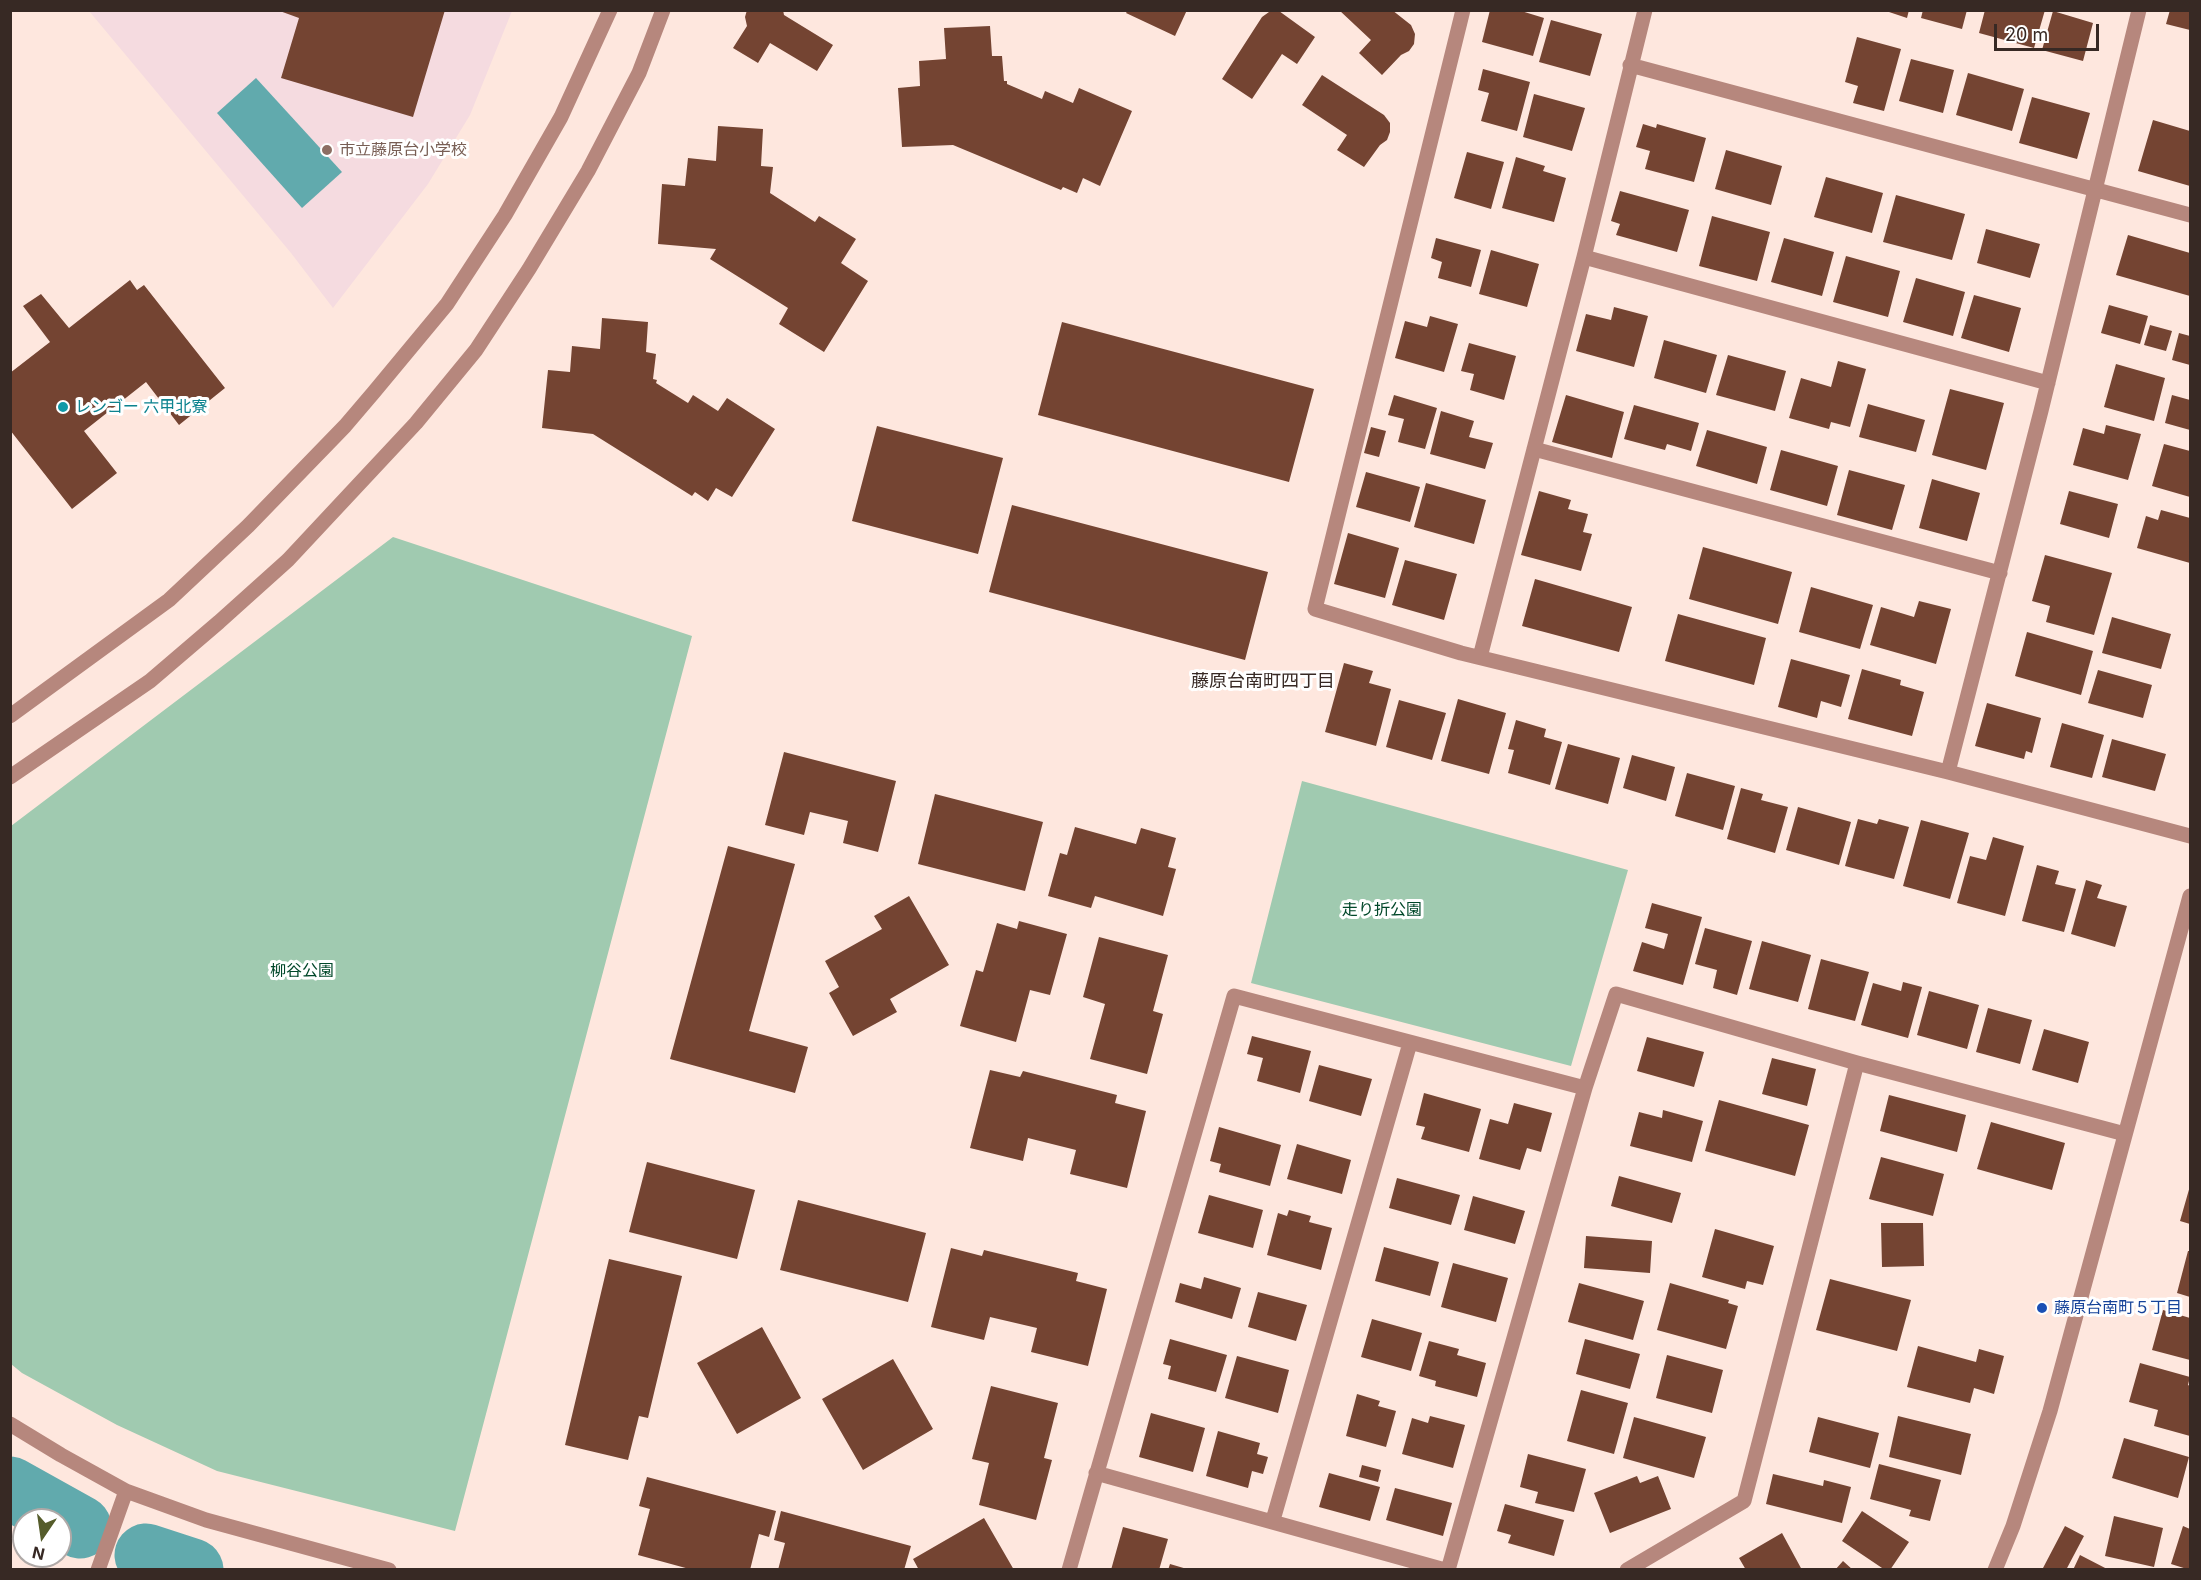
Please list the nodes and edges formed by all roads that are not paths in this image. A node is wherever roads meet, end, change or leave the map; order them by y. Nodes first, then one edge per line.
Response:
1 (610, 10) edge
2 (663, 10) edge
3 (1463, 10) edge
4 (1645, 10) edge
5 (2139, 10) edge
6 (1630, 65) junction
7 (2095, 189) junction
8 (2190, 215) edge
9 (1584, 256) junction
10 (2048, 383) junction
11 (1534, 449) junction
12 (2000, 573) junction
13 (1480, 657) junction
14 (10, 716) edge
15 (1948, 772) junction
16 (10, 777) edge
17 (2190, 836) edge
18 (2190, 896) edge
19 (1410, 1043) junction
20 (1857, 1063) junction
21 (1585, 1088) junction
22 (2125, 1134) junction
23 (10, 1424) edge
24 (1096, 1473) junction
25 (126, 1491) junction
26 (1273, 1520) junction
27 (98, 1569) edge
28 (389, 1569) edge
29 (1069, 1569) edge
30 (1446, 1569) edge
31 (1626, 1569) edge
32 (1995, 1569) edge

1 - 14 street
2 - 16 street
3 - 13 street
4 - 6 street
5 - 7 street
6 - 7 street
6 - 9 street
7 - 8 street
7 - 10 street
9 - 10 street
9 - 11 street
10 - 12 street
11 - 12 street
11 - 13 street
12 - 15 street
13 - 15 street
15 - 17 street
18 - 22 street
19 - 21 street
19 - 24 street
19 - 26 street
20 - 21 street
20 - 22 street
20 - 31 street
21 - 30 street
22 - 32 street
23 - 25 street
24 - 26 street
24 - 29 street
25 - 27 street
25 - 28 street
26 - 30 street

